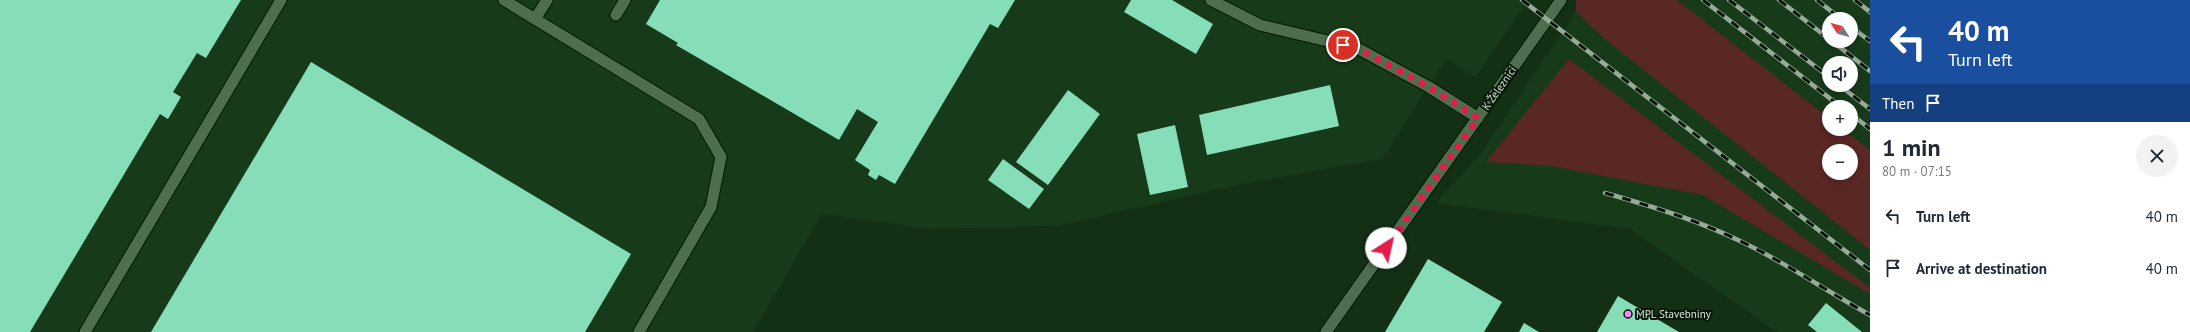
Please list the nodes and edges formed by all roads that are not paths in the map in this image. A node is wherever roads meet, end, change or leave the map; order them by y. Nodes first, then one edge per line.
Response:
1 (282, 0) edge
2 (504, 0) edge
3 (547, 0) edge
4 (625, 0) edge
5 (1212, 0) edge
6 (1561, 0) edge
7 (616, 14) dead end
8 (535, 19) junction
9 (1478, 118) junction
10 (85, 332) edge
11 (640, 332) edge
12 (1326, 332) edge

1 - 10 street
2 - 8 street
3 - 8 street
4 - 7 street
5 - 9 street
6 - 9 street, K Železnici
8 - 11 street
9 - 12 street, K Železnici

